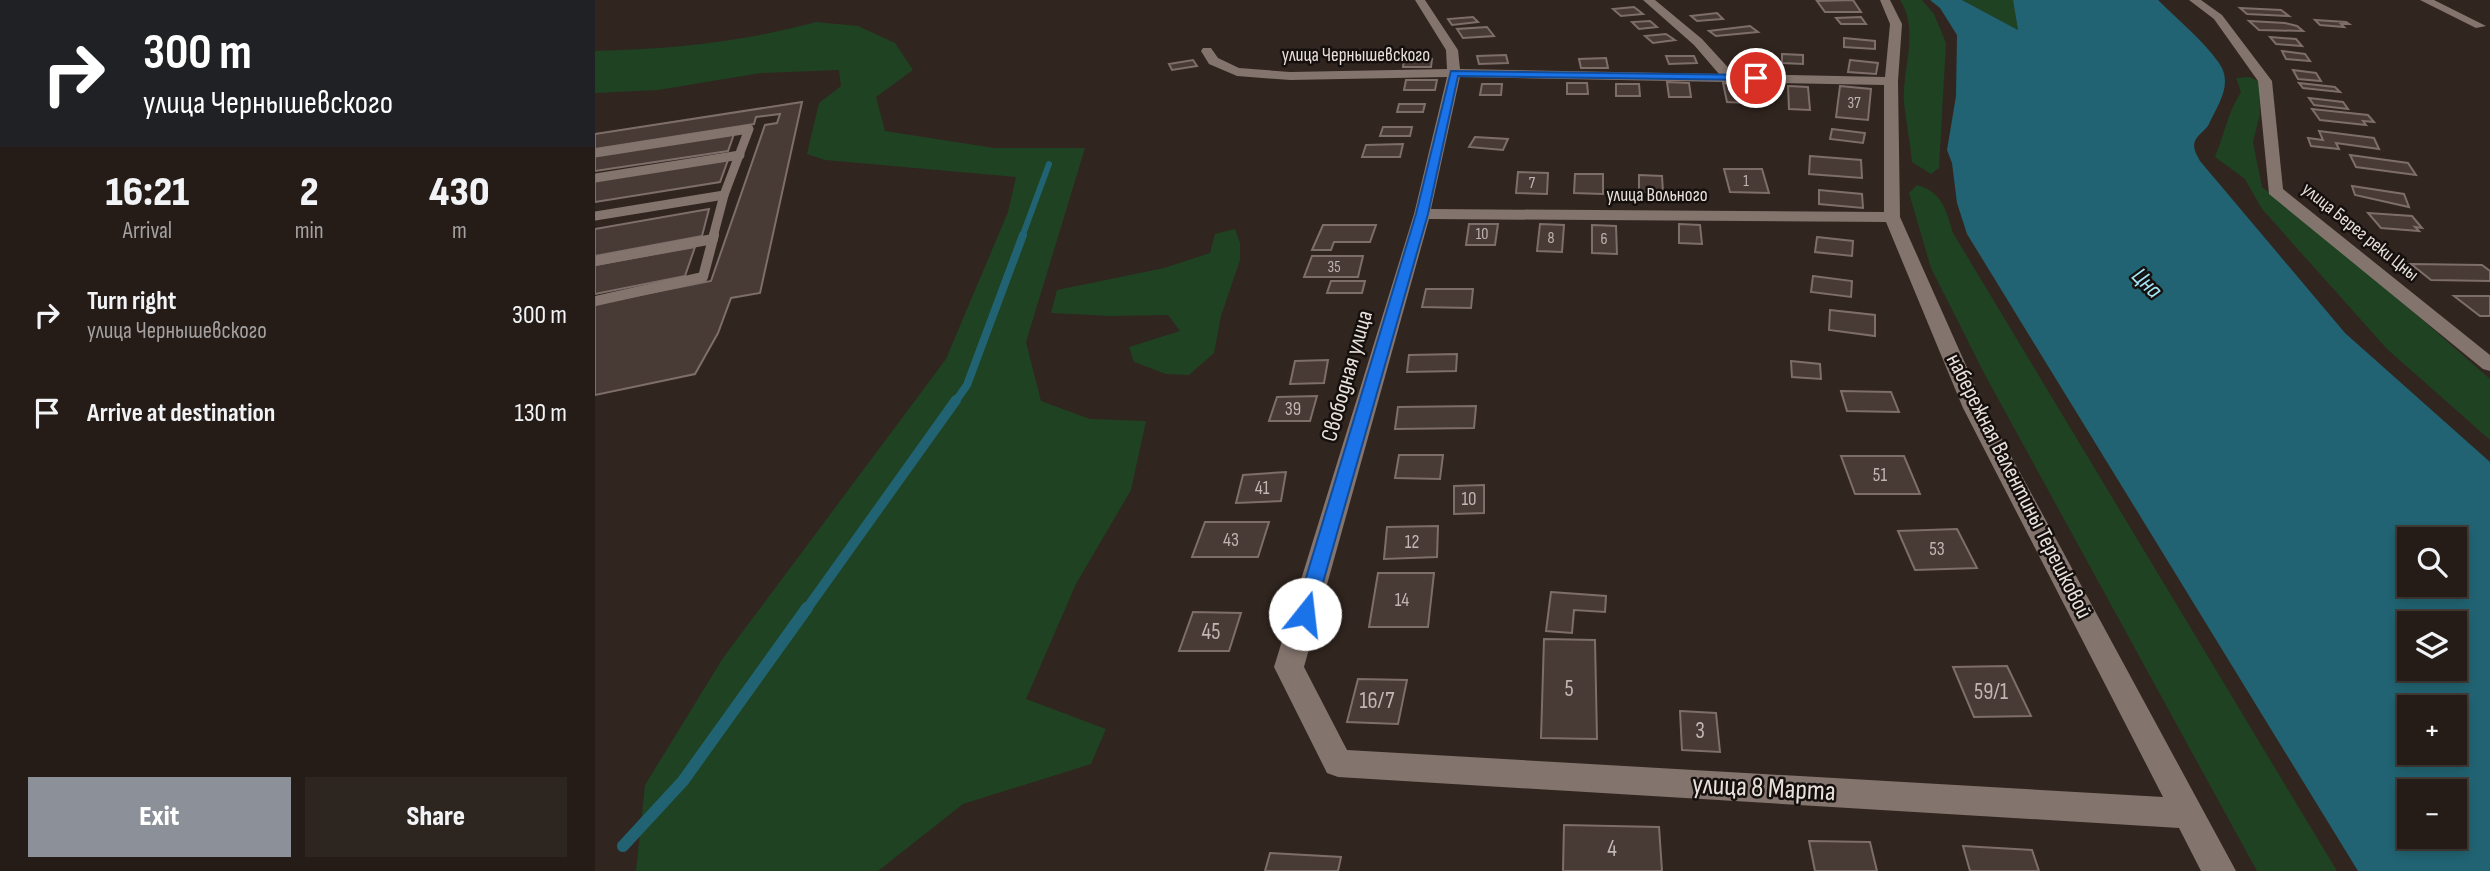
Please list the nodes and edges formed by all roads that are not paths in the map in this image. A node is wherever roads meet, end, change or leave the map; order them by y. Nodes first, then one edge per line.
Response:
1 (1420, 0) edge
2 (1648, 0) edge
3 (1885, 0) edge
4 (2194, 0) edge
5 (2425, 0) edge
6 (2480, 26) dead end
7 (1207, 51) dead end
8 (1454, 73) junction
9 (1730, 77) junction
10 (1891, 81) junction
11 (595, 153) edge
12 (740, 155) junction
13 (595, 178) edge
14 (725, 195) junction
15 (1422, 214) junction
16 (595, 216) edge
17 (1892, 217) junction
18 (713, 239) junction
19 (595, 261) edge
20 (595, 301) edge
21 (2490, 365) edge
22 (1338, 763) joint
23 (2190, 814) junction
24 (2219, 871) edge

1 - 8 street, Свободная улица
2 - 9 street
3 - 10 street, набережная Валентины Терешковой
4 - 21 street, улица Берег реки Цны
5 - 6 street
7 - 8 street, улица Чернышевского
8 - 9 street, улица Чернышевского
8 - 15 street, Свободная улица
9 - 10 street, улица Чернышевского
10 - 17 street, набережная Валентины Терешковой
11 - 12 lane
12 - 13 lane
12 - 14 lane
14 - 16 lane
14 - 18 lane
15 - 17 street, улица Вольного
15 - 22 street, Свободная улица
17 - 23 street, набережная Валентины Терешковой
18 - 19 lane
18 - 20 lane
22 - 23 street, улица 8 Марта
23 - 24 street, набережная Валентины Терешковой

